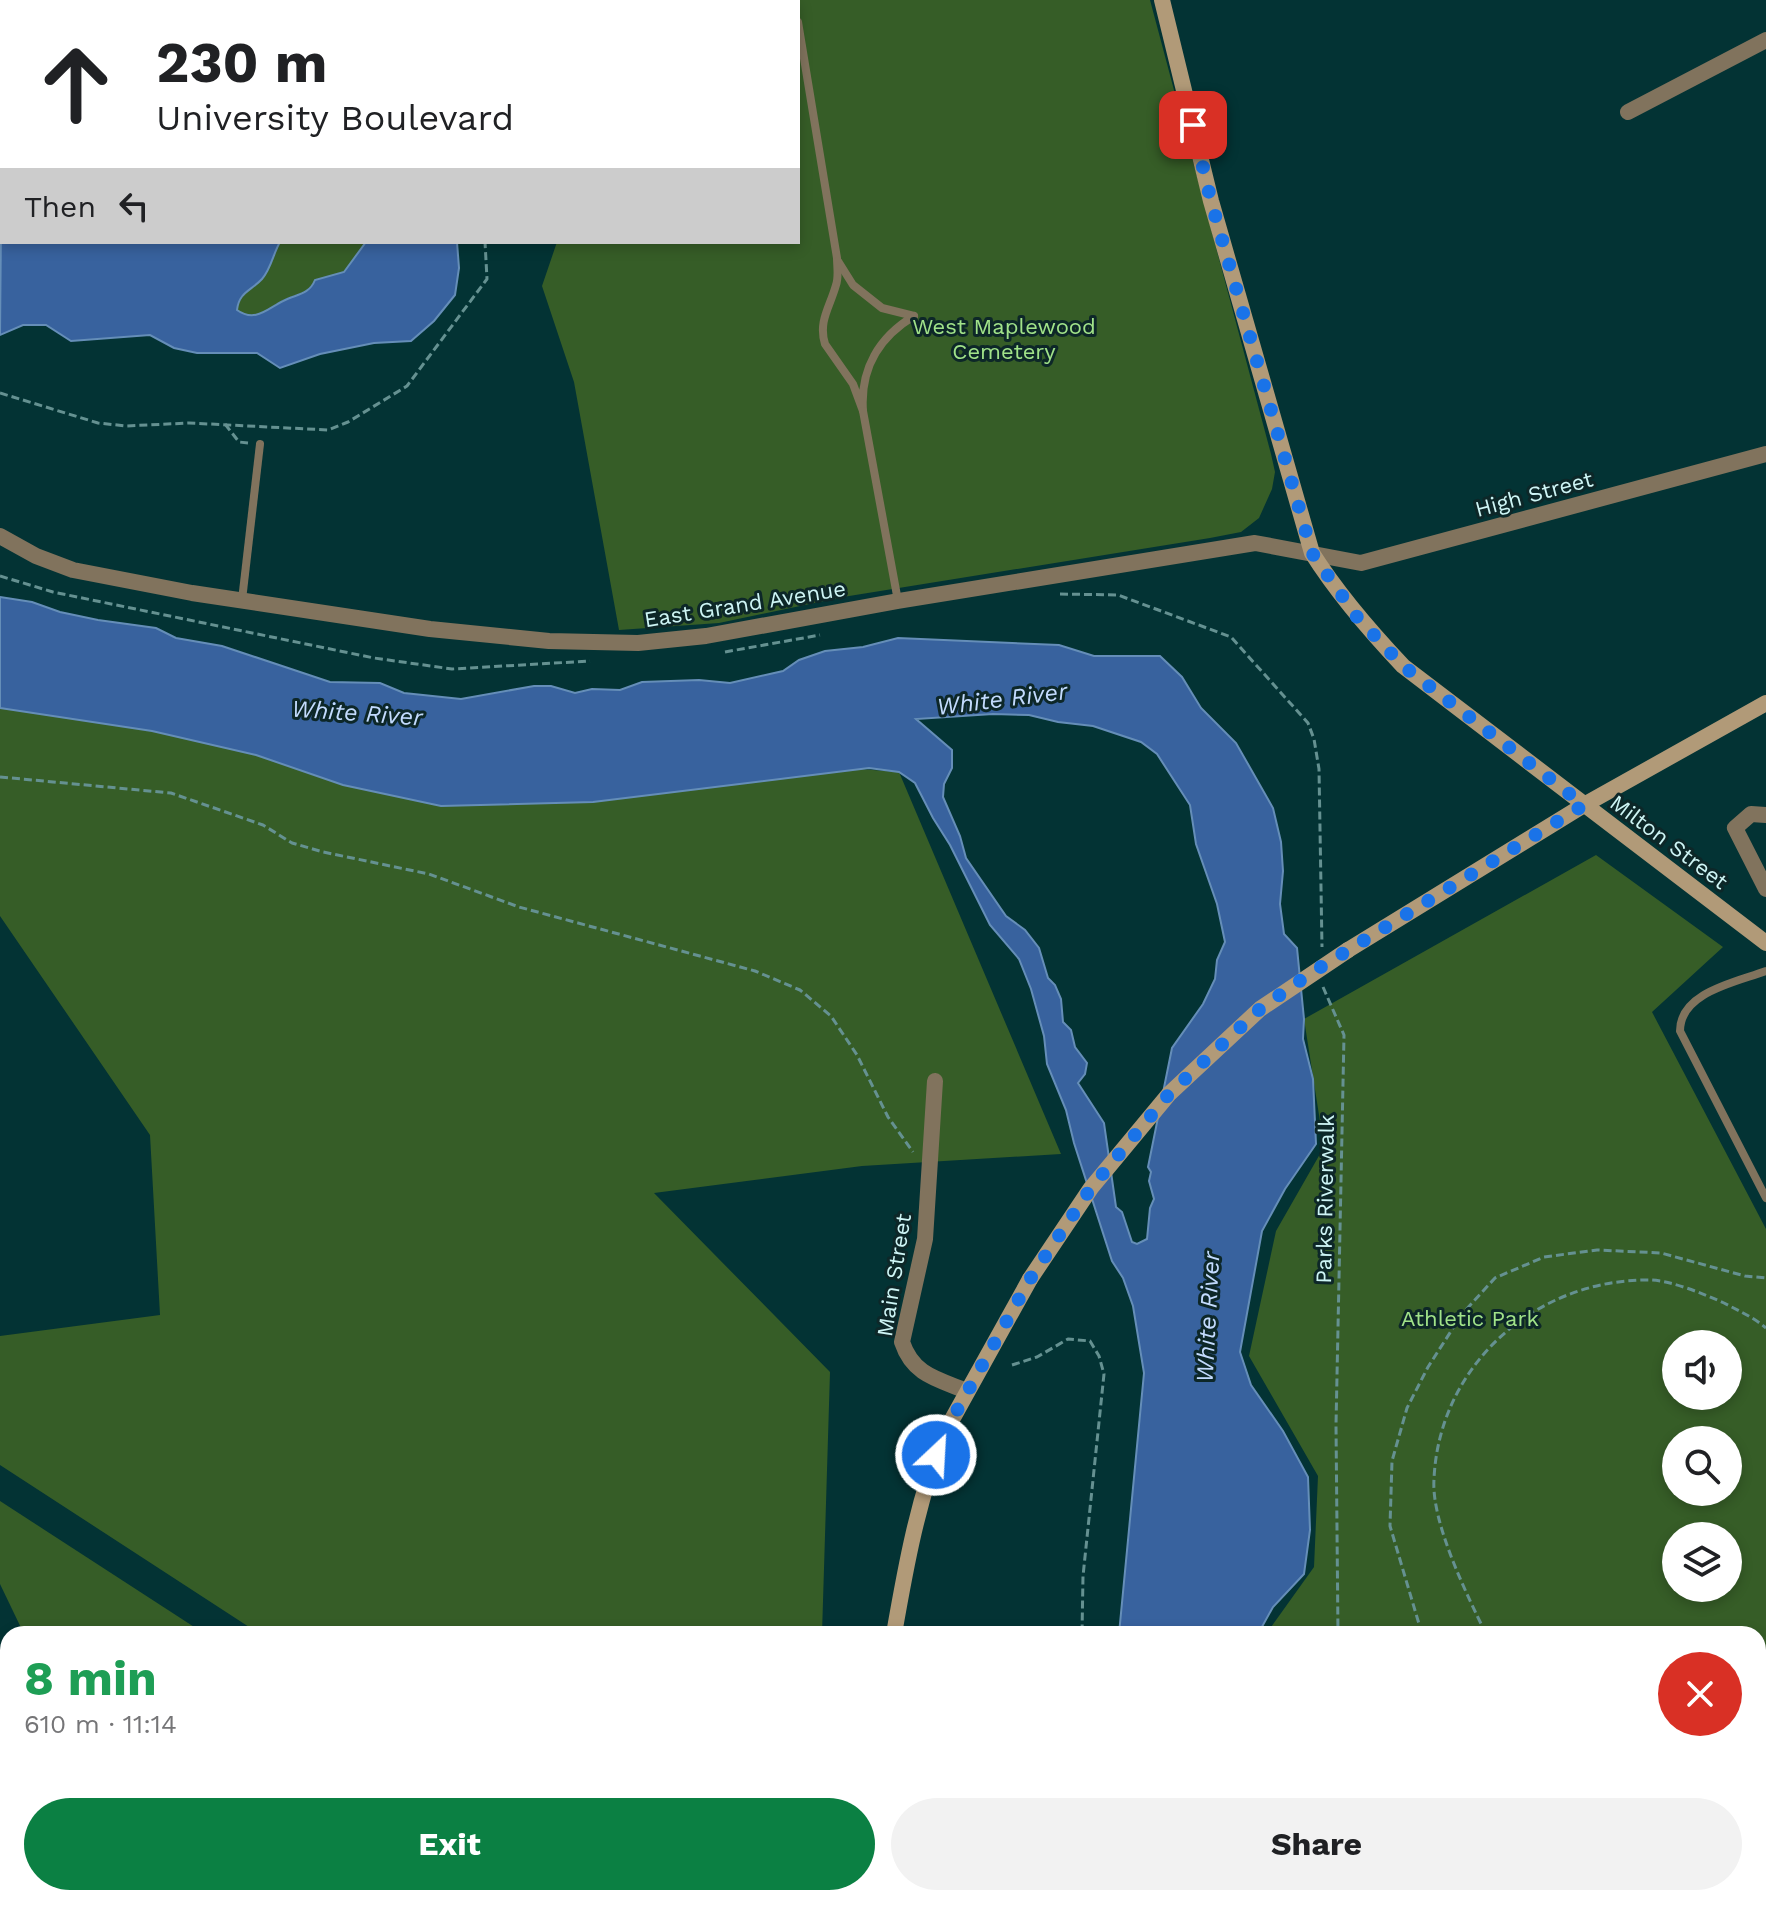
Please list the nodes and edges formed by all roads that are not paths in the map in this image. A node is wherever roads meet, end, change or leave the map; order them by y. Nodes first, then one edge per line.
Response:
1 (1162, 0) edge
2 (800, 34) edge
3 (1766, 40) edge
4 (1628, 112) dead end
5 (837, 258) junction
6 (863, 411) junction
7 (260, 444) road end
8 (1766, 454) edge
9 (0, 536) edge
10 (1312, 553) junction
11 (242, 600) junction
12 (898, 601) junction
13 (1766, 703) edge
14 (1584, 805) junction
15 (1758, 815) edge
16 (1766, 889) edge
17 (1766, 943) edge
18 (1766, 971) edge
19 (935, 1081) dead end
20 (1766, 1198) edge
21 (967, 1391) junction
22 (895, 1626) edge

1 - 10 main road, Milton Street
2 - 5 lane
3 - 4 street
5 - 6 lane
5 - 6 lane
6 - 12 lane
7 - 11 lane
8 - 10 street, High Street
9 - 11 street, East Grand Avenue
10 - 12 street, East Grand Avenue
10 - 14 main road, Milton Street
11 - 12 street, East Grand Avenue
13 - 14 main road
14 - 17 main road, Milton Street
14 - 21 main road, bridge
15 - 16 street
18 - 20 lane
19 - 21 street, Main Street
21 - 22 main road

